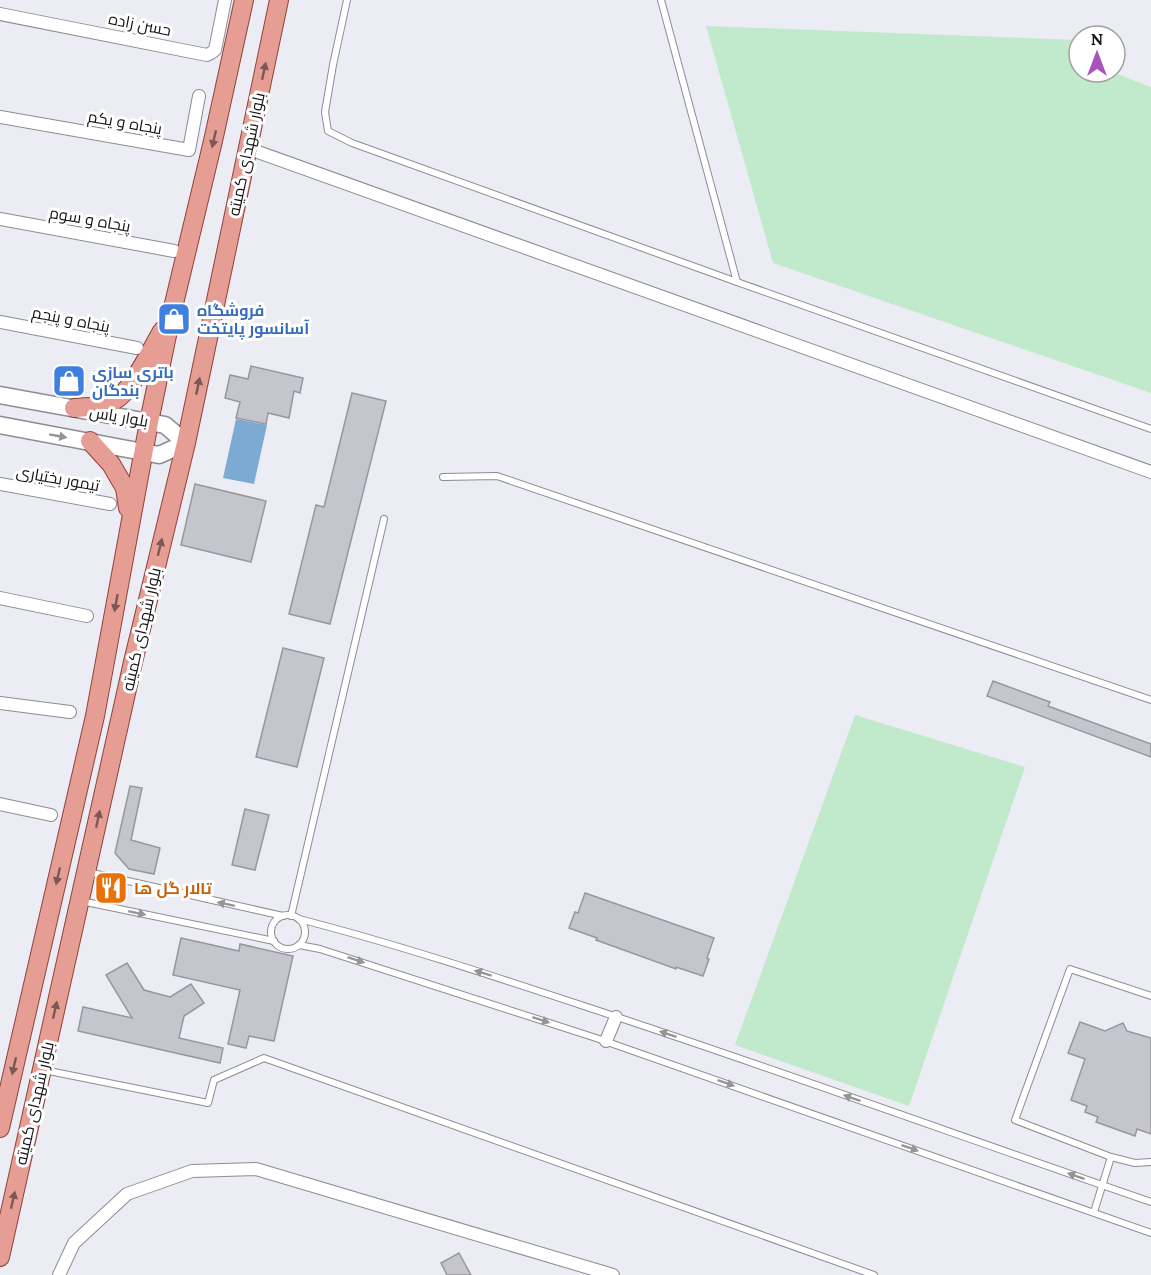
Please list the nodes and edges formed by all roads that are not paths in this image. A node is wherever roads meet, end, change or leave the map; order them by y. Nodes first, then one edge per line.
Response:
1 (225, 0) edge
2 (244, 0) edge
3 (279, 0) edge
4 (347, 0) edge
5 (661, 0) edge
6 (0, 14) edge
7 (199, 96) dead end
8 (0, 117) edge
9 (247, 148) junction
10 (0, 219) edge
11 (174, 251) dead end
12 (737, 282) junction
13 (171, 316) junction
14 (0, 322) edge
15 (136, 348) dead end
16 (0, 395) edge
17 (74, 408) junction
18 (142, 421) junction
19 (0, 425) edge
20 (1151, 429) edge
21 (90, 441) junction
22 (186, 443) junction
23 (136, 450) junction
24 (1151, 472) edge
25 (443, 477) dead end
26 (0, 484) edge
27 (110, 504) dead end
28 (384, 519) dead end
29 (130, 525) junction
30 (0, 598) edge
31 (87, 616) dead end
32 (1151, 700) edge
33 (0, 703) edge
34 (70, 712) dead end
35 (0, 804) edge
36 (51, 814) dead end
37 (86, 872) junction
38 (80, 901) junction
39 (287, 916) junction
40 (299, 919) junction
41 (273, 941) junction
42 (299, 945) junction
43 (1151, 996) edge
44 (616, 1017) junction
45 (606, 1041) junction
46 (42, 1069) junction
47 (0, 1128) edge
48 (1111, 1157) junction
49 (1151, 1162) edge
50 (1102, 1185) junction
51 (1151, 1202) edge
52 (1094, 1212) junction
53 (1151, 1233) edge
54 (0, 1257) edge
55 (609, 1274) edge
56 (59, 1275) edge
57 (874, 1275) edge

1 - 6 street, حسن زاده
2 -> 13 main road, بلوار شهدای کمیته
9 -> 3 main road, بلوار شهدای کمیته
4 - 12 lane
5 - 12 lane
7 - 8 street, پنجاه و یکم
22 -> 9 main road, بلوار شهدای کمیته
9 - 24 street
10 - 11 street, پنجاه و سوم
12 - 20 lane
13 - 17 main road
13 - 18 main road, بلوار شهدای کمیته
14 - 15 street, پنجاه و پنجم
16 - 17 main road, بلوار یاس
17 - 18 main road, بلوار یاس
18 - 22 main road, بلوار یاس
18 - 23 main road, بلوار شهدای کمیته
19 -> 21 main road, بلوار یاس
21 - 23 main road, بلوار یاس
21 - 29 main road
22 - 23 main road, بلوار یاس
37 -> 22 main road, بلوار شهدای کمیته
23 - 29 main road, بلوار شهدای کمیته
25 - 32 lane
26 - 27 street, تیمور بختیاری
28 - 39 lane
29 -> 47 main road, بلوار شهدای کمیته
30 - 31 street
33 - 34 street
35 - 36 street
37 - 38 main road, بلوار شهدای کمیته
39 -> 37 lane
38 -> 41 lane
46 -> 38 main road, بلوار شهدای کمیته
39 - 40 lane
39 - 41 lane
40 - 42 lane
44 -> 40 lane
41 - 42 lane
42 -> 45 lane
43 - 48 lane
44 - 45 street
50 -> 44 lane
45 -> 52 lane
54 -> 46 main road, بلوار شهدای کمیته
46 - 57 lane
48 - 49 lane
48 - 50 lane
50 - 51 lane
50 - 52 lane
52 - 53 lane
55 - 56 street

